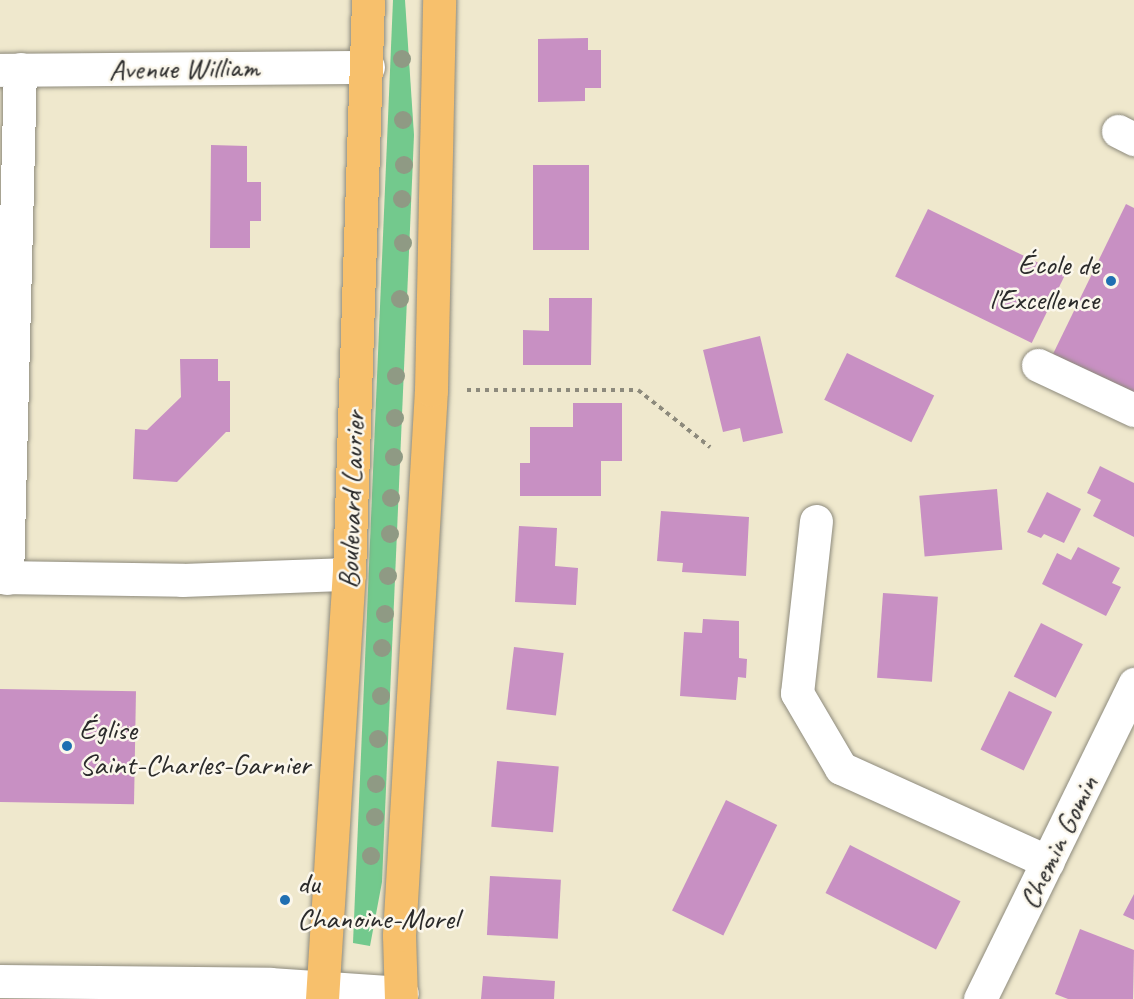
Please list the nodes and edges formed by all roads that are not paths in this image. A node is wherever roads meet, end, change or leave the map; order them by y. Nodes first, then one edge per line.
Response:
1 (368, 0) edge
2 (439, 0) edge
3 (369, 68) junction
4 (10, 70) edge
5 (1038, 365) dead end
6 (1134, 410) edge
7 (816, 522) dead end
8 (349, 574) junction
9 (4, 578) edge
10 (1134, 684) edge
11 (1048, 862) junction
12 (0, 981) edge
13 (323, 992) edge
14 (401, 996) edge
15 (981, 999) edge

1 - 3 main road, Boulevard Laurier
2 - 14 main road
3 - 4 street, Avenue William
3 - 8 main road, Boulevard Laurier
4 - 9 street
5 - 6 street
7 - 11 street
8 - 9 street
8 - 13 main road, Boulevard Laurier
10 - 11 street, Chemin Gomin
11 - 15 street, Chemin Gomin
12 - 13 street
13 - 14 street

